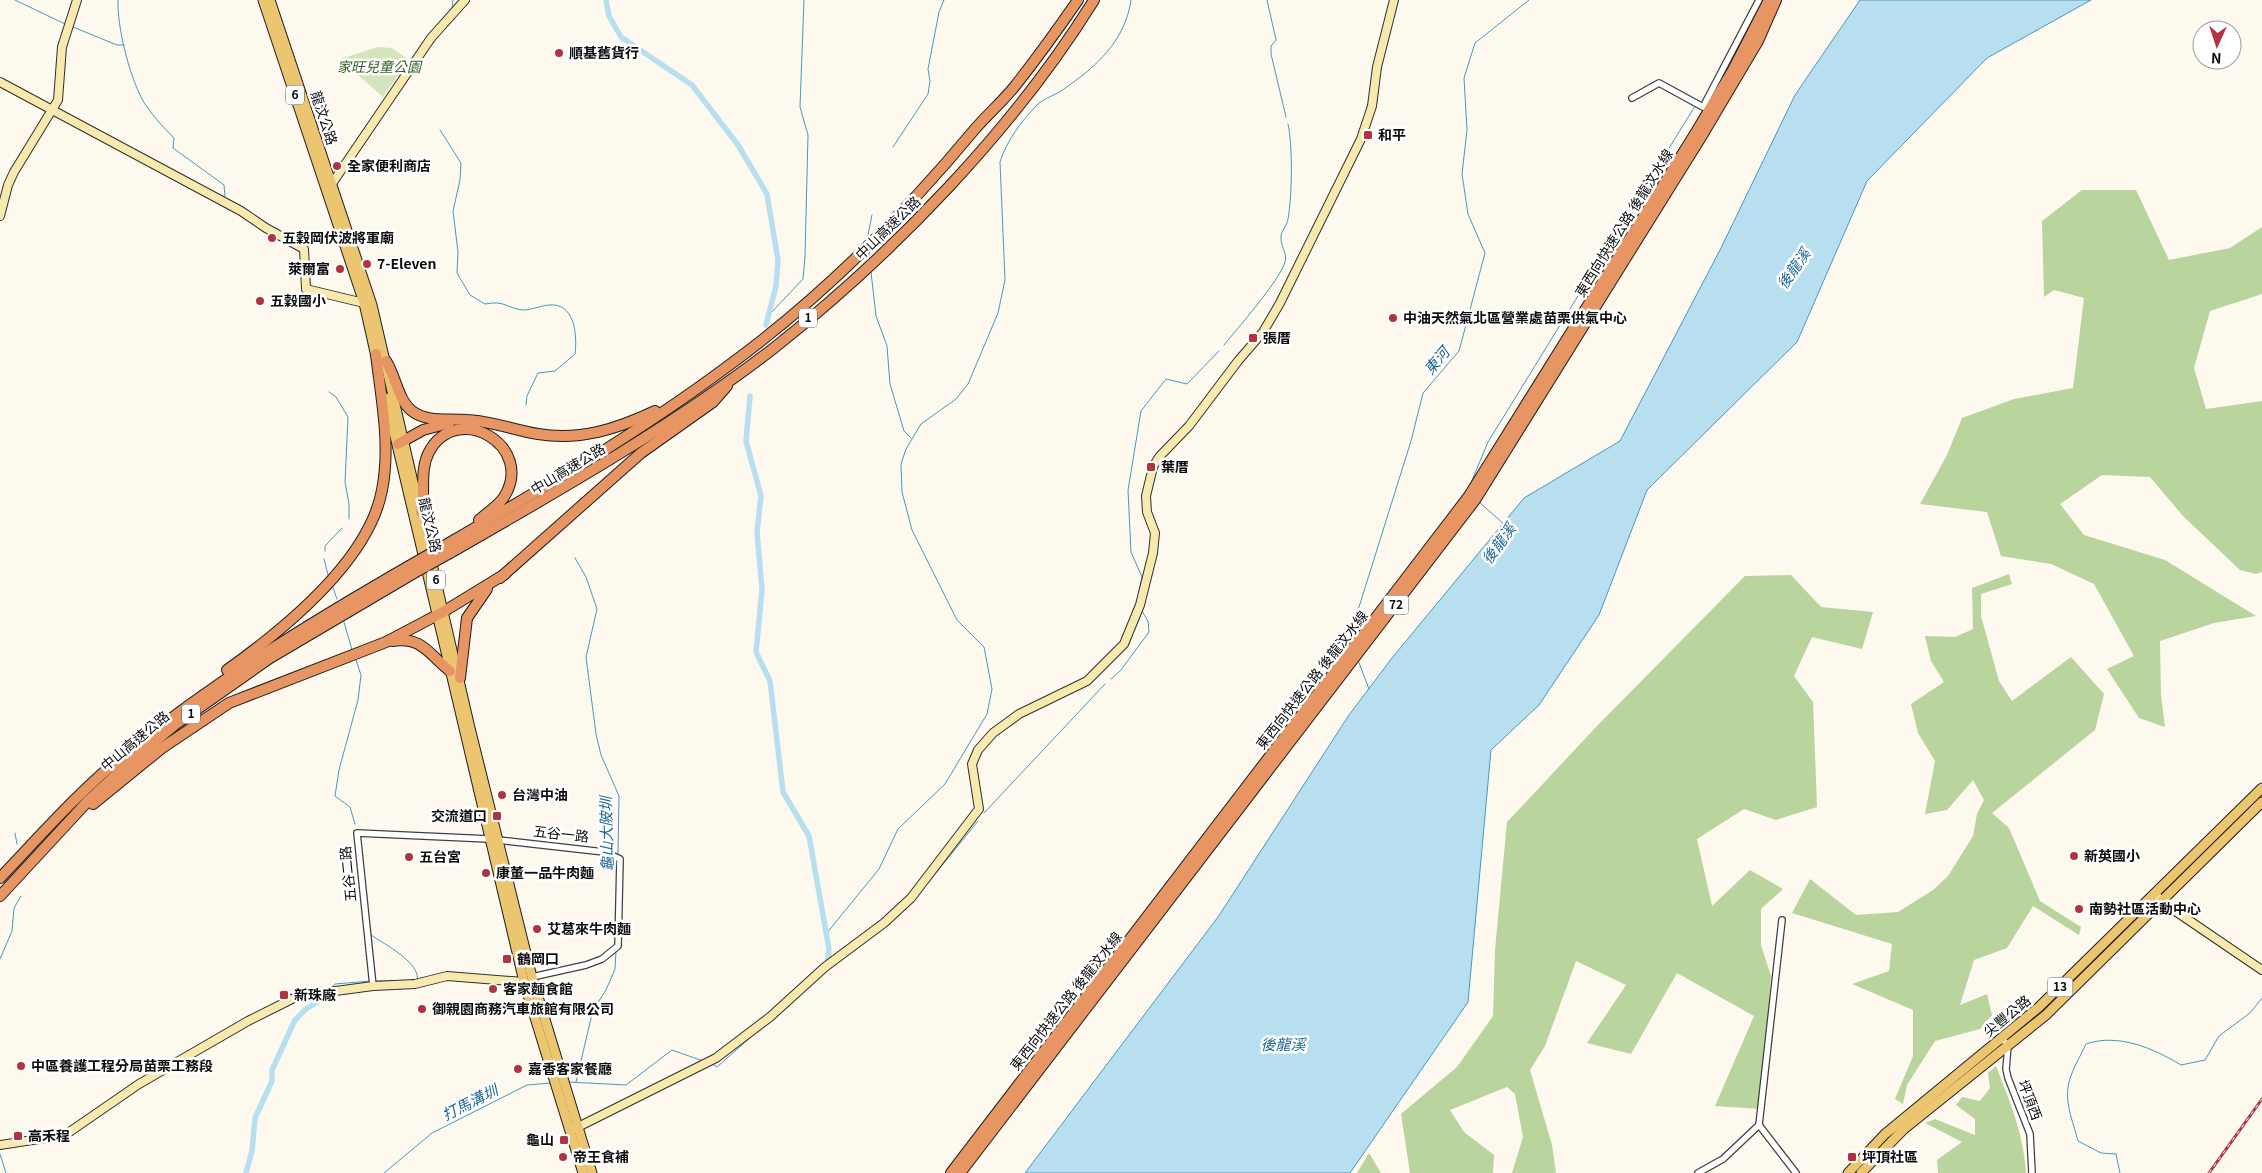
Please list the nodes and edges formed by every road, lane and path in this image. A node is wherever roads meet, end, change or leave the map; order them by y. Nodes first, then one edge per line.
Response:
1 (77, 0) edge
2 (263, 0) edge
3 (270, 0) edge
4 (465, 0) edge
5 (1078, 0) edge
6 (1094, 0) edge
7 (1394, 0) edge
8 (1759, 0) edge
9 (1769, 0) edge
10 (1776, 0) edge
11 (283, 48) junction
12 (0, 82) edge
13 (1632, 98) dead end
14 (53, 110) junction
15 (329, 188) junction
16 (0, 216) edge
17 (368, 304) junction
18 (376, 338) junction
19 (376, 354) junction
20 (386, 361) junction
21 (735, 376) junction
22 (687, 396) junction
23 (467, 420) junction
24 (401, 442) junction
25 (421, 512) junction
26 (466, 533) junction
27 (447, 549) junction
28 (412, 570) junction
29 (505, 574) junction
30 (440, 614) junction
31 (386, 642) junction
32 (450, 671) junction
33 (460, 678) junction
34 (192, 702) junction
35 (2262, 788) edge
36 (2262, 802) edge
37 (70, 821) junction
38 (494, 839) junction
39 (0, 878) edge
40 (2155, 894) junction
41 (0, 896) edge
42 (2162, 902) junction
43 (1782, 920) dead end
44 (2262, 970) edge
45 (528, 979) junction
46 (373, 984) junction
47 (2002, 1038) junction
48 (2008, 1046) junction
49 (1759, 1125) junction
50 (574, 1129) junction
51 (980, 1134) junction
52 (0, 1145) edge
53 (963, 1171) edge
54 (583, 1173) edge
55 (592, 1173) edge
56 (944, 1173) edge
57 (951, 1173) edge
58 (1698, 1173) edge
59 (1796, 1173) edge
60 (1848, 1173) edge
61 (1861, 1173) edge
62 (2032, 1173) edge

1 - 14 street
2 - 11 main road, 龍汶公路 / 6
3 - 11 main road, 龍汶公路 / 6
4 - 15 street
5 - 22 highway, 中山高速公路 / 1
6 - 21 highway, 中山高速公路 / 1
7 - 50 street
8 - 13 street
9 - 51 highway, 東西向快速公路 後龍汶水線 / 72
10 - 53 highway, 東西向快速公路 後龍汶水線 / 72
11 - 15 main road, 龍汶公路 / 6
12 - 14 street
14 - 16 street
14 - 17 street
15 - 17 main road, 龍汶公路 / 6
17 - 18 main road, 龍汶公路 / 6
18 - 19 main road, 龍汶公路 / 6
18 - 20 main road, 龍汶公路 / 6
19 - 24 main road, 龍汶公路 / 6
19 - 34 highway
20 - 23 highway
20 - 24 main road, 龍汶公路 / 6
21 - 27 highway, 中山高速公路 / 1
21 - 29 highway
22 - 23 highway
22 - 26 highway, 中山高速公路 / 1
23 - 24 highway
24 - 25 main road, 龍汶公路 / 6
24 - 30 main road, 龍汶公路 / 6
25 - 26 highway
25 - 30 main road, 龍汶公路 / 6
26 - 27 highway, 中山高速公路 / 1
27 - 28 highway, 中山高速公路 / 1, bridge
28 - 34 highway, 中山高速公路 / 1
28 - 37 highway, 中山高速公路 / 1
29 - 30 highway
29 - 33 highway
30 - 31 highway
30 - 32 main road, 龍汶公路 / 6
30 - 33 main road, 龍汶公路 / 6
31 - 32 highway
31 - 37 highway
32 - 38 main road, 龍汶公路 / 6
33 - 38 main road, 龍汶公路 / 6
34 - 39 highway, 中山高速公路 / 1
35 - 40 main road, 尖豐公路 / 13
36 - 42 main road, 尖豐公路 / 13
37 - 41 highway, 中山高速公路 / 1
38 - 45 main road, 龍汶公路 / 6
38 - 45 street, 五谷一路
38 - 46 street, 五谷二路
40 - 42 street
40 - 47 main road, 尖豐公路 / 13
42 - 44 street
42 - 48 main road, 尖豐公路 / 13
43 - 49 street
45 - 46 street
45 - 50 main road, 龍汶公路 / 6
46 - 52 street
47 - 48 street
47 - 60 main road, 尖豐公路 / 13
48 - 61 main road, 尖豐公路 / 13
48 - 62 street, 坪頂西
49 - 58 street
49 - 59 street
50 - 54 main road, 6
50 - 55 main road, 6
51 - 56 highway
51 - 57 highway, 東西向快速公路 後龍汶水線 / 72

